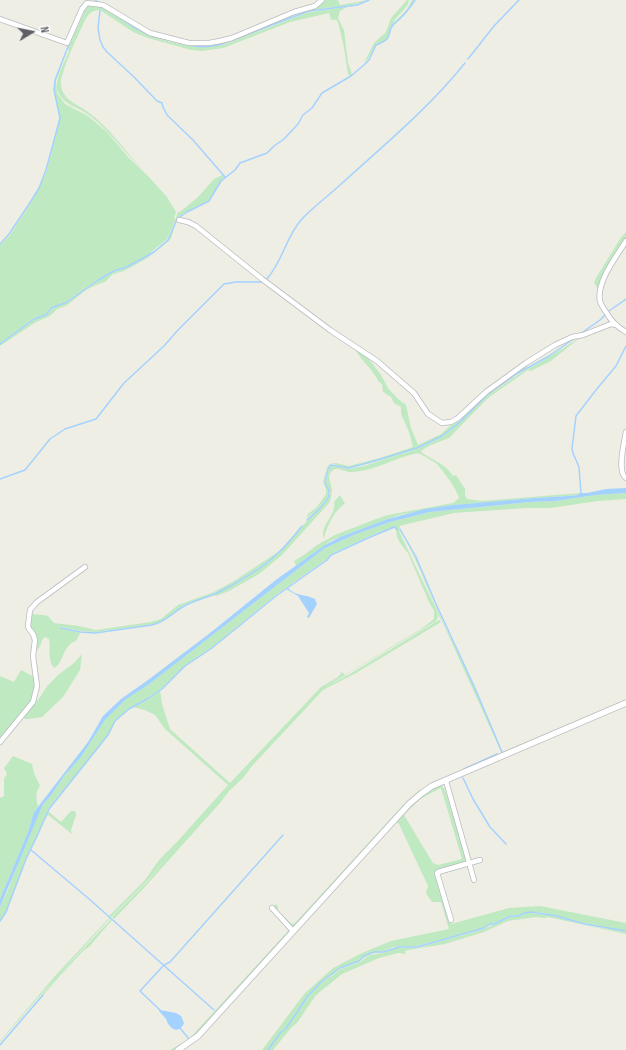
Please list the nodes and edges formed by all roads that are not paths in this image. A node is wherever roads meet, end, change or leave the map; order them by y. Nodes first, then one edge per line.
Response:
1 (322, 0) edge
2 (0, 19) edge
3 (179, 220) dead end
4 (626, 241) edge
5 (616, 325) junction
6 (626, 332) edge
7 (626, 432) edge
8 (626, 478) edge
9 (85, 567) dead end
10 (626, 703) edge
11 (0, 742) edge
12 (446, 781) junction
13 (480, 860) dead end
14 (469, 863) junction
15 (474, 880) dead end
16 (272, 908) dead end
17 (451, 920) dead end
18 (293, 931) junction
19 (178, 1050) edge

1 - 2 street
3 - 5 street
4 - 5 street
5 - 6 street
7 - 8 street
9 - 11 street
10 - 12 street
12 - 14 street
12 - 18 street
13 - 14 street
14 - 15 street
14 - 17 street
16 - 18 street
18 - 19 street

